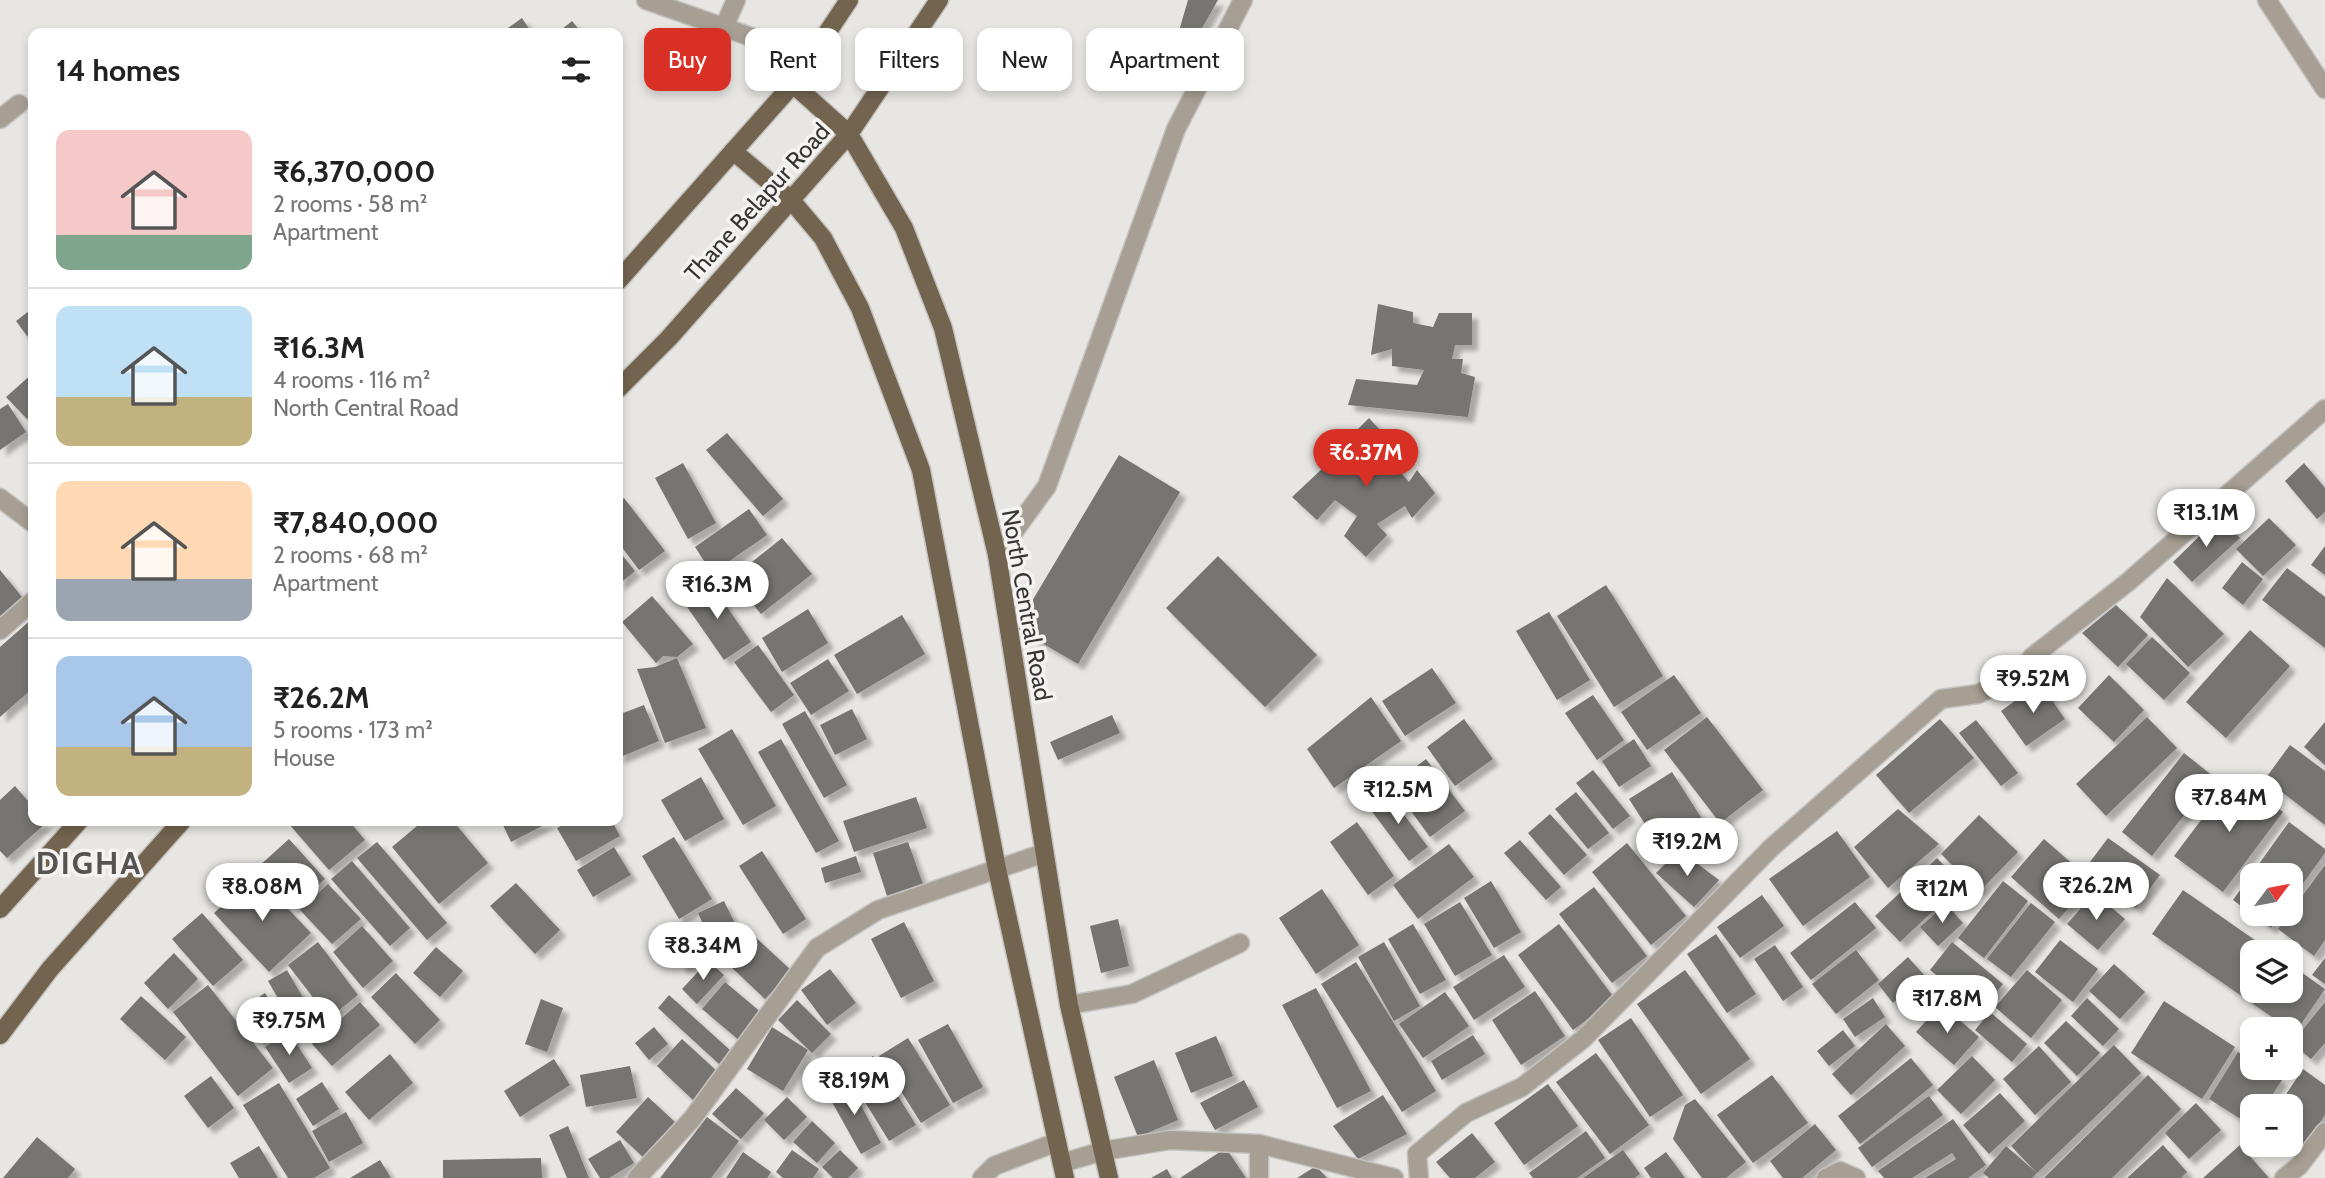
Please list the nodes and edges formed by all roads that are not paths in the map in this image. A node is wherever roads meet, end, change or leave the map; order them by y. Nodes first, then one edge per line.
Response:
1 (646, 0) edge
2 (736, 0) edge
3 (849, 0) edge
4 (939, 0) edge
5 (1243, 0) edge
6 (2267, 0) edge
7 (724, 27) junction
8 (831, 28) edge
9 (745, 34) edge
10 (2325, 89) edge
11 (787, 91) edge
12 (801, 91) edge
13 (19, 104) dead end
14 (0, 119) edge
15 (849, 134) junction
16 (733, 151) junction
17 (791, 200) junction
18 (623, 275) edge
19 (623, 383) edge
20 (2325, 409) edge
21 (0, 499) edge
22 (28, 519) edge
23 (997, 555) junction
24 (28, 605) edge
25 (0, 630) edge
26 (75, 826) edge
27 (178, 826) edge
28 (1044, 853) junction
29 (997, 869) junction
30 (0, 909) edge
31 (1240, 943) dead end
32 (1069, 1004) junction
33 (0, 1035) edge
34 (2325, 1132) edge
35 (1057, 1142) junction
36 (1259, 1144) junction
37 (1103, 1151) junction
38 (1064, 1170) edge
39 (637, 1178) edge
40 (982, 1178) edge
41 (1109, 1178) edge
42 (1259, 1178) edge
43 (1394, 1178) edge
44 (1419, 1178) edge
45 (1826, 1178) edge
46 (1856, 1178) edge
47 (2284, 1178) edge

1 - 7 street
2 - 7 street
3 - 8 main road, Thane Belapur Road
4 - 15 main road, Thane Belapur Road
5 - 23 street
6 - 10 street
7 - 9 street
11 - 16 main road, Thane Belapur Road
12 - 15 main road, North Central Road
13 - 14 street
15 - 17 main road, Thane Belapur Road
15 - 23 main road, North Central Road
16 - 17 main road
16 - 18 main road, Thane Belapur Road
17 - 19 main road, Thane Belapur Road
17 - 29 main road
20 - 44 street
21 - 22 street
23 - 28 main road, North Central Road
24 - 25 street
26 - 30 main road
27 - 33 main road
28 - 29 street
28 - 32 main road, North Central Road
29 - 35 main road
29 - 39 street
31 - 32 street
32 - 37 main road, North Central Road
34 - 47 street
35 - 38 main road
35 - 40 street
36 - 37 street
36 - 42 street
36 - 43 street
37 - 38 street
37 - 41 main road, North Central Road
45 - 46 street

